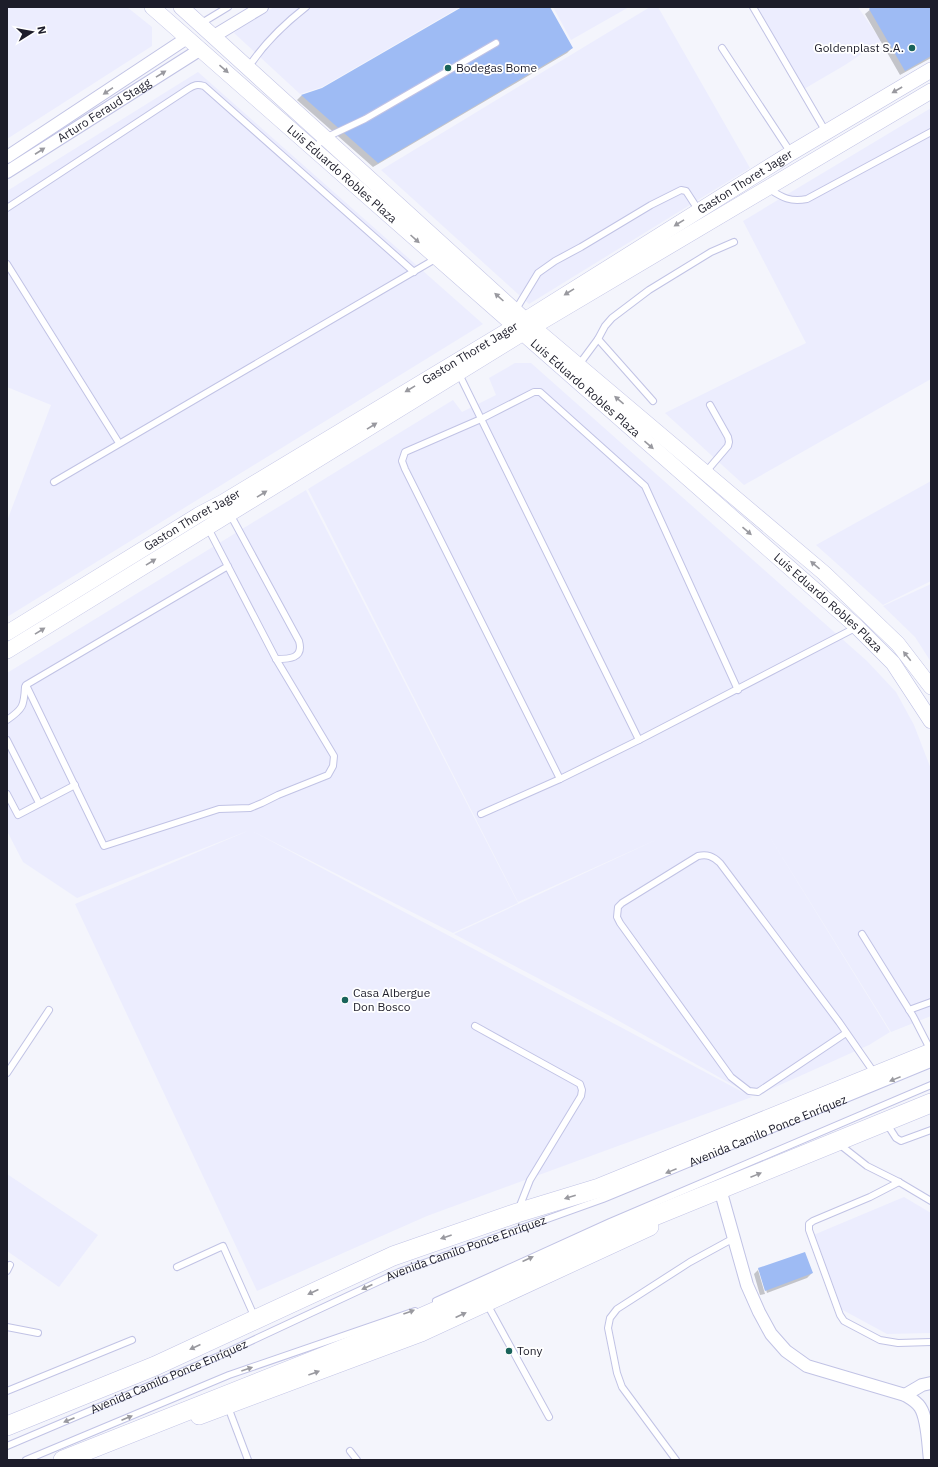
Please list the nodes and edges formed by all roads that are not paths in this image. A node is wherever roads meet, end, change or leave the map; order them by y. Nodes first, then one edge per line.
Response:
1 (152, 7) edge
2 (181, 7) edge
3 (228, 7) edge
4 (262, 7) edge
5 (306, 7) edge
6 (753, 7) edge
7 (220, 9) edge
8 (200, 24) junction
9 (214, 36) junction
10 (187, 38) junction
11 (496, 43) dead end
12 (722, 48) dead end
13 (201, 49) junction
14 (248, 68) junction
15 (931, 70) edge
16 (931, 91) edge
17 (826, 132) junction
18 (931, 132) edge
19 (325, 138) junction
20 (314, 148) junction
21 (791, 153) junction
22 (7, 157) edge
23 (7, 172) edge
24 (768, 188) junction
25 (7, 208) edge
26 (699, 211) junction
27 (734, 242) dead end
28 (437, 258) junction
29 (7, 264) edge
30 (414, 272) junction
31 (522, 324) junction
32 (598, 339) junction
33 (578, 366) junction
34 (458, 373) junction
35 (653, 401) dead end
36 (710, 405) dead end
37 (481, 419) junction
38 (119, 443) junction
39 (705, 473) junction
40 (54, 482) dead end
41 (226, 508) junction
42 (200, 514) junction
43 (208, 527) junction
44 (228, 566) junction
45 (857, 627) junction
46 (7, 633) edge
47 (7, 651) edge
48 (276, 659) junction
49 (930, 683) edge
50 (26, 685) junction
51 (738, 690) junction
52 (7, 720) edge
53 (931, 721) edge
54 (7, 740) edge
55 (639, 740) junction
56 (560, 779) junction
57 (75, 785) junction
58 (7, 794) edge
59 (39, 804) junction
60 (481, 814) dead end
61 (862, 934) dead end
62 (931, 1002) edge
63 (49, 1010) dead end
64 (909, 1010) junction
65 (475, 1026) dead end
66 (846, 1033) junction
67 (931, 1052) edge
68 (931, 1064) edge
69 (7, 1073) edge
70 (876, 1075) junction
71 (931, 1085) edge
72 (931, 1104) edge
73 (885, 1122) junction
74 (931, 1130) edge
75 (837, 1143) junction
76 (899, 1182) junction
77 (720, 1189) junction
78 (931, 1201) edge
79 (517, 1213) junction
80 (734, 1238) junction
81 (177, 1267) dead end
82 (486, 1303) junction
83 (427, 1305) dead end
84 (420, 1308) dead end
85 (256, 1319) junction
86 (7, 1327) edge
87 (38, 1333) dead end
88 (132, 1340) dead end
89 (931, 1342) edge
90 (931, 1383) edge
91 (7, 1391) edge
92 (905, 1395) junction
93 (227, 1405) junction
94 (550, 1416) dead end
95 (8, 1423) edge
96 (7, 1446) edge
97 (350, 1451) dead end
98 (930, 1452) edge
99 (26, 1460) edge
100 (63, 1460) edge
101 (81, 1460) edge
102 (248, 1460) edge
103 (357, 1460) edge
104 (676, 1460) edge

1 - 10 street, Luis Eduardo Robles Plaza
2 - 8 street, Luis Eduardo Robles Plaza
3 - 7 lane
4 - 9 street
5 - 14 lane
6 - 17 lane
7 - 8 lane
8 - 9 street, Luis Eduardo Robles Plaza
9 - 14 street, Luis Eduardo Robles Plaza
10 - 13 street, Luis Eduardo Robles Plaza
10 -> 22 street, Arturo Feraud Stagg
11 - 19 lane
12 - 21 lane
13 -> 20 street, Luis Eduardo Robles Plaza
23 -> 13 street, Arturo Feraud Stagg
14 - 19 street, Luis Eduardo Robles Plaza
15 -> 17 street, Gaston Thoret Jager
16 - 24 street, Gaston Thoret Jager
17 - 21 street, Gaston Thoret Jager
18 - 24 lane
19 - 20 lane
31 -> 19 street, Luis Eduardo Robles Plaza
20 -> 28 street, Luis Eduardo Robles Plaza
21 - 26 street, Gaston Thoret Jager
24 - 31 street, Gaston Thoret Jager
25 - 30 lane
26 -> 31 street, Gaston Thoret Jager
26 - 31 lane
27 - 32 lane
28 - 30 lane
28 - 31 street, Luis Eduardo Robles Plaza
29 - 38 lane
30 - 38 lane
31 - 33 street, Luis Eduardo Robles Plaza
31 - 34 street, Gaston Thoret Jager
31 -> 41 street, Gaston Thoret Jager
31 -> 45 street, Luis Eduardo Robles Plaza
32 - 33 lane
32 - 35 lane
39 -> 33 street, Luis Eduardo Robles Plaza
34 - 37 lane
41 -> 34 street, Gaston Thoret Jager
36 - 39 lane
37 - 51 lane
37 - 55 lane
37 - 56 lane
38 - 40 lane
49 -> 39 street, Luis Eduardo Robles Plaza
41 - 42 street, Gaston Thoret Jager
41 - 43 street, Gaston Thoret Jager
41 - 48 lane
42 - 43 lane
42 - 46 street, Gaston Thoret Jager
43 - 44 lane
47 -> 43 street, Gaston Thoret Jager
44 - 48 lane
44 - 50 lane
45 - 51 lane
45 - 53 street, Luis Eduardo Robles Plaza
48 - 57 lane
50 - 52 lane
50 - 57 lane
51 - 55 lane
54 - 59 lane
55 - 56 lane
56 - 60 lane
57 - 59 lane
58 - 59 lane
61 - 64 lane
62 - 64 lane
63 - 69 lane
64 - 67 lane
65 - 79 lane
66 - 66 lane
66 - 70 lane
67 - 70 main road, Avenida Camilo Ponce Enríquez
68 -> 96 lane, Avenida Camilo Ponce Enríquez
70 -> 79 main road, Avenida Camilo Ponce Enríquez
83 -> 71 lane, Avenida Camilo Ponce Enríquez
72 - 73 main road
73 - 74 lane
73 - 75 main road
75 - 76 lane
77 -> 75 main road
76 - 78 lane
76 - 89 lane
77 - 80 street
77 - 82 main road
77 - 100 main road
79 -> 85 main road, Avenida Camilo Ponce Enríquez
80 - 92 street
80 - 104 lane
81 - 85 lane
93 -> 82 main road
82 - 94 lane
99 -> 84 lane, Avenida Camilo Ponce Enríquez
85 -> 95 main road, Avenida Camilo Ponce Enríquez
86 - 87 lane
88 - 91 lane
90 - 92 street
92 - 98 street
93 - 101 main road
93 - 102 lane
97 - 103 lane

